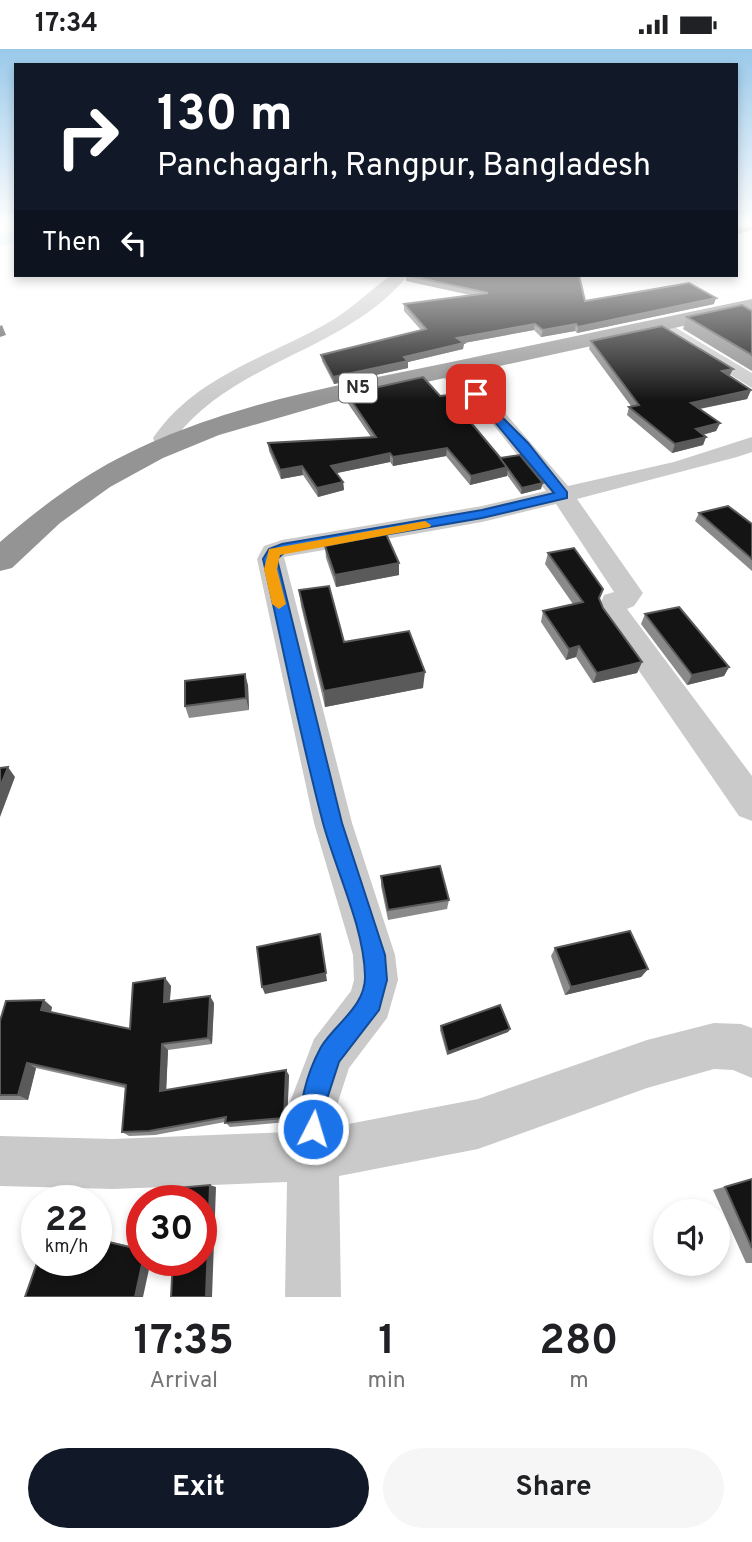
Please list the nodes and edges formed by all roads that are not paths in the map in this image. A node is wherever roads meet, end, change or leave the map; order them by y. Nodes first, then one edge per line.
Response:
1 (389, 283) edge
2 (752, 305) edge
3 (661, 324) junction
4 (446, 370) junction
5 (752, 382) edge
6 (752, 444) edge
7 (166, 445) junction
8 (562, 495) junction
9 (0, 560) edge
10 (752, 805) edge
11 (752, 1055) edge
12 (313, 1156) junction
13 (0, 1161) edge
14 (313, 1297) edge

1 - 7 street
2 - 3 highway, N5
3 - 4 highway, N5
3 - 5 street
4 - 7 highway, N5
4 - 8 street
6 - 8 street
7 - 9 highway, N5
8 - 10 street
8 - 12 street
11 - 12 street
12 - 13 street
12 - 14 street

